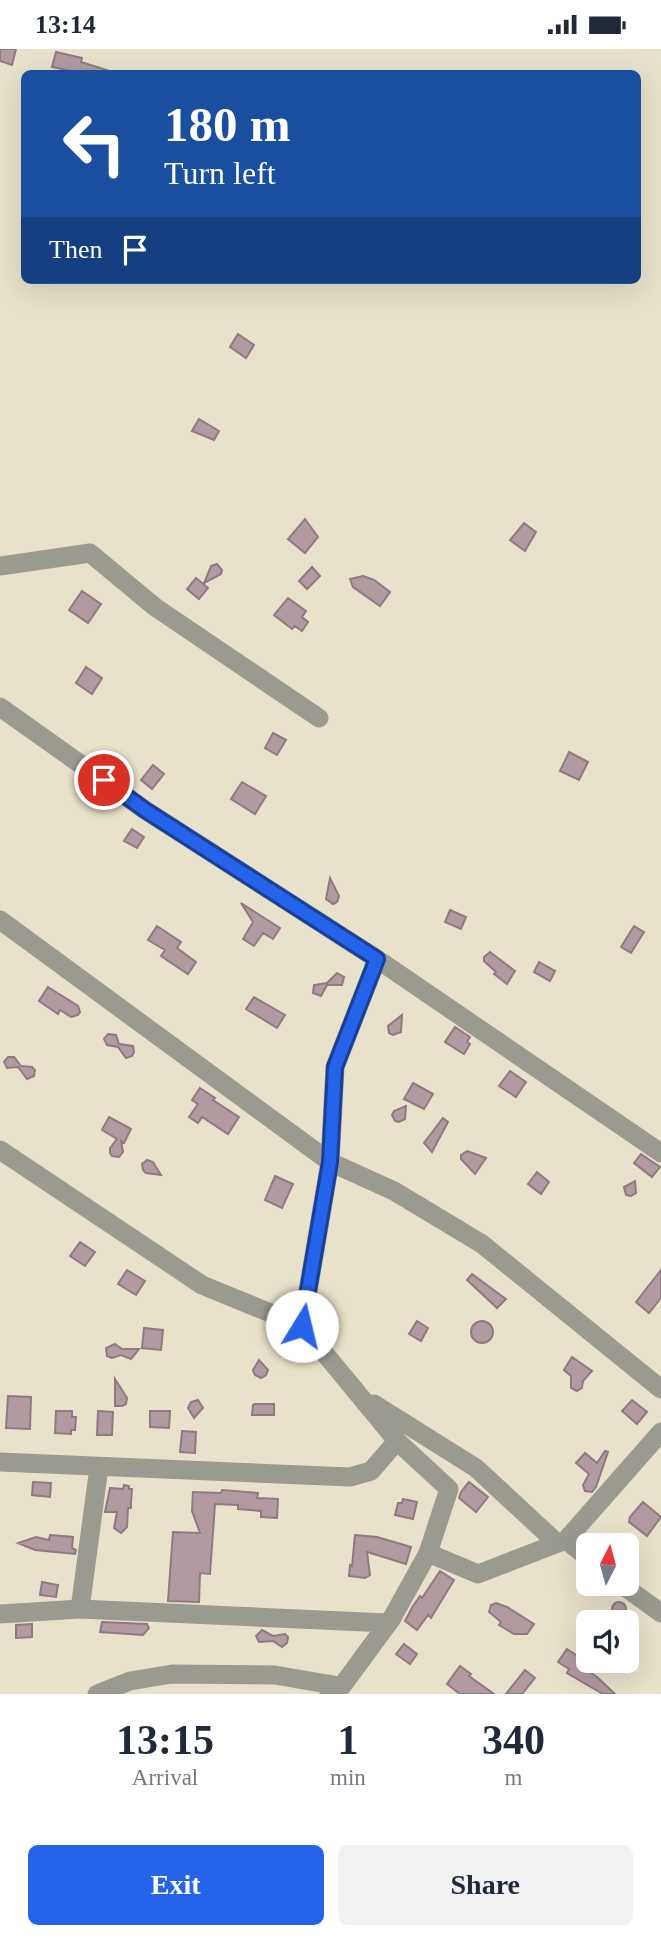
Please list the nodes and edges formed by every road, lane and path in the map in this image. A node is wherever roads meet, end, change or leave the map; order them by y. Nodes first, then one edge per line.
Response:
1 (0, 566) edge
2 (0, 707) edge
3 (319, 718) dead end
4 (0, 920) edge
5 (377, 959) junction
6 (0, 1150) edge
7 (661, 1153) edge
8 (330, 1162) junction
9 (302, 1326) junction
10 (661, 1389) edge
11 (358, 1394) junction
12 (661, 1432) edge
13 (397, 1441) junction
14 (0, 1462) edge
15 (99, 1467) junction
16 (561, 1541) junction
17 (576, 1550) edge
18 (428, 1553) junction
19 (638, 1596) edge
20 (80, 1609) junction
21 (661, 1613) edge
22 (0, 1614) edge
23 (387, 1623) junction
24 (334, 1690) edge
25 (97, 1694) edge

1 - 3 street
2 - 5 street
4 - 8 street
5 - 7 street
5 - 8 street
6 - 9 street
8 - 9 street
8 - 10 street
9 - 11 street
11 - 13 street
11 - 16 street
12 - 16 street
13 - 15 street
13 - 18 street
14 - 15 street
15 - 20 street
16 - 17 street
16 - 18 street
18 - 23 street
19 - 21 street
20 - 22 street
20 - 23 street
23 - 24 street
24 - 25 street

